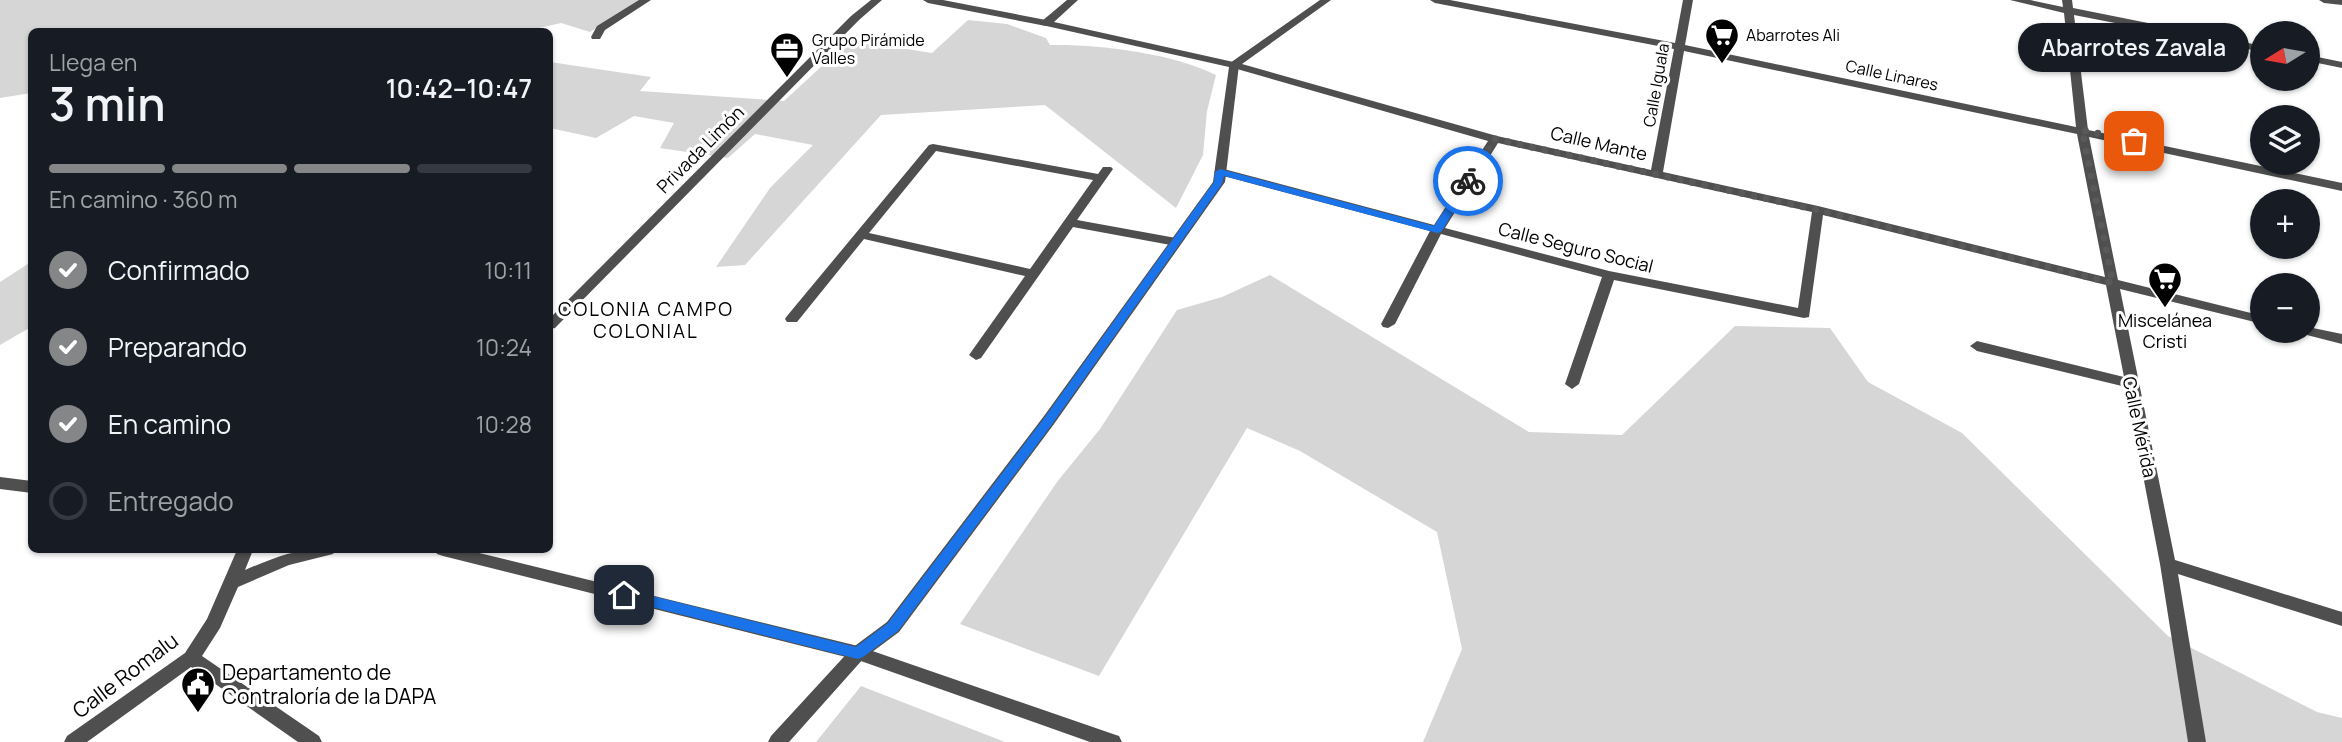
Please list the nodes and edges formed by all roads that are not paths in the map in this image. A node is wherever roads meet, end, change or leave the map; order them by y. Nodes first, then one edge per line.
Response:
1 (646, 0) edge
2 (877, 0) edge
3 (928, 0) edge
4 (1073, 0) edge
5 (1325, 0) edge
6 (1435, 0) edge
7 (1688, 0) edge
8 (2015, 0) edge
9 (2324, 0) edge
10 (2342, 2) edge
11 (2068, 5) edge
12 (1046, 23) junction
13 (596, 37) dead end
14 (2250, 46) edge
15 (1679, 47) junction
16 (2320, 60) edge
17 (1234, 65) junction
18 (2342, 65) edge
19 (2082, 130) junction
20 (1495, 139) junction
21 (1220, 172) junction
22 (1656, 176) junction
23 (2342, 187) edge
24 (1818, 210) junction
25 (1072, 223) junction
26 (1437, 230) junction
27 (860, 235) junction
28 (1176, 242) junction
29 (1034, 274) junction
30 (1609, 275) junction
31 (2113, 283) junction
32 (2250, 317) edge
33 (792, 319) dead end
34 (553, 322) edge
35 (1388, 324) dead end
36 (2320, 334) edge
37 (2342, 339) edge
38 (1977, 346) dead end
39 (976, 355) dead end
40 (2130, 383) junction
41 (1572, 384) dead end
42 (0, 483) edge
43 (28, 486) edge
44 (244, 553) edge
45 (313, 553) edge
46 (455, 553) edge
47 (2168, 564) junction
48 (232, 583) junction
49 (2342, 619) edge
50 (858, 653) junction
51 (191, 658) junction
52 (73, 742) edge
53 (313, 742) edge
54 (777, 742) edge
55 (1113, 742) edge
56 (2197, 742) edge

1 - 13 street
2 - 34 street, Privada Limón
3 - 12 street, Calle Mante
4 - 12 street
5 - 17 street
6 - 15 street, Calle Linares
7 - 15 street, Calle Iguala
8 - 11 street
9 - 10 street
11 - 14 street
11 - 19 street, Calle Mérida
12 - 17 street, Calle Mante
15 - 19 street, Calle Linares
15 - 22 street, Calle Iguala
16 - 18 street
17 - 20 street, Calle Mante
17 - 21 street
19 - 23 street, Calle Linares
19 - 31 street, Calle Mérida
20 - 22 street, Calle Mante
20 - 26 street
21 - 26 street, Calle Seguro Social
21 - 28 street
22 - 24 street, Calle Mante
24 - 30 street, Calle Seguro Social
24 - 31 street, Calle Mante
25 - 27 street
25 - 28 street
25 - 29 street
26 - 30 street, Calle Seguro Social
26 - 35 street
27 - 29 street
27 - 33 street
28 - 50 street
29 - 39 street
30 - 41 street
31 - 32 street, Calle Mante
31 - 40 street, Calle Mérida
36 - 37 street
38 - 40 street
40 - 47 street, Calle Mérida
42 - 43 street
44 - 48 street, Calle Romalu
45 - 48 street
46 - 50 street
47 - 49 street
47 - 56 street, Calle Mérida
48 - 51 street, Calle Romalu
50 - 54 street
50 - 55 street
51 - 52 street, Calle Romalu
51 - 53 street

